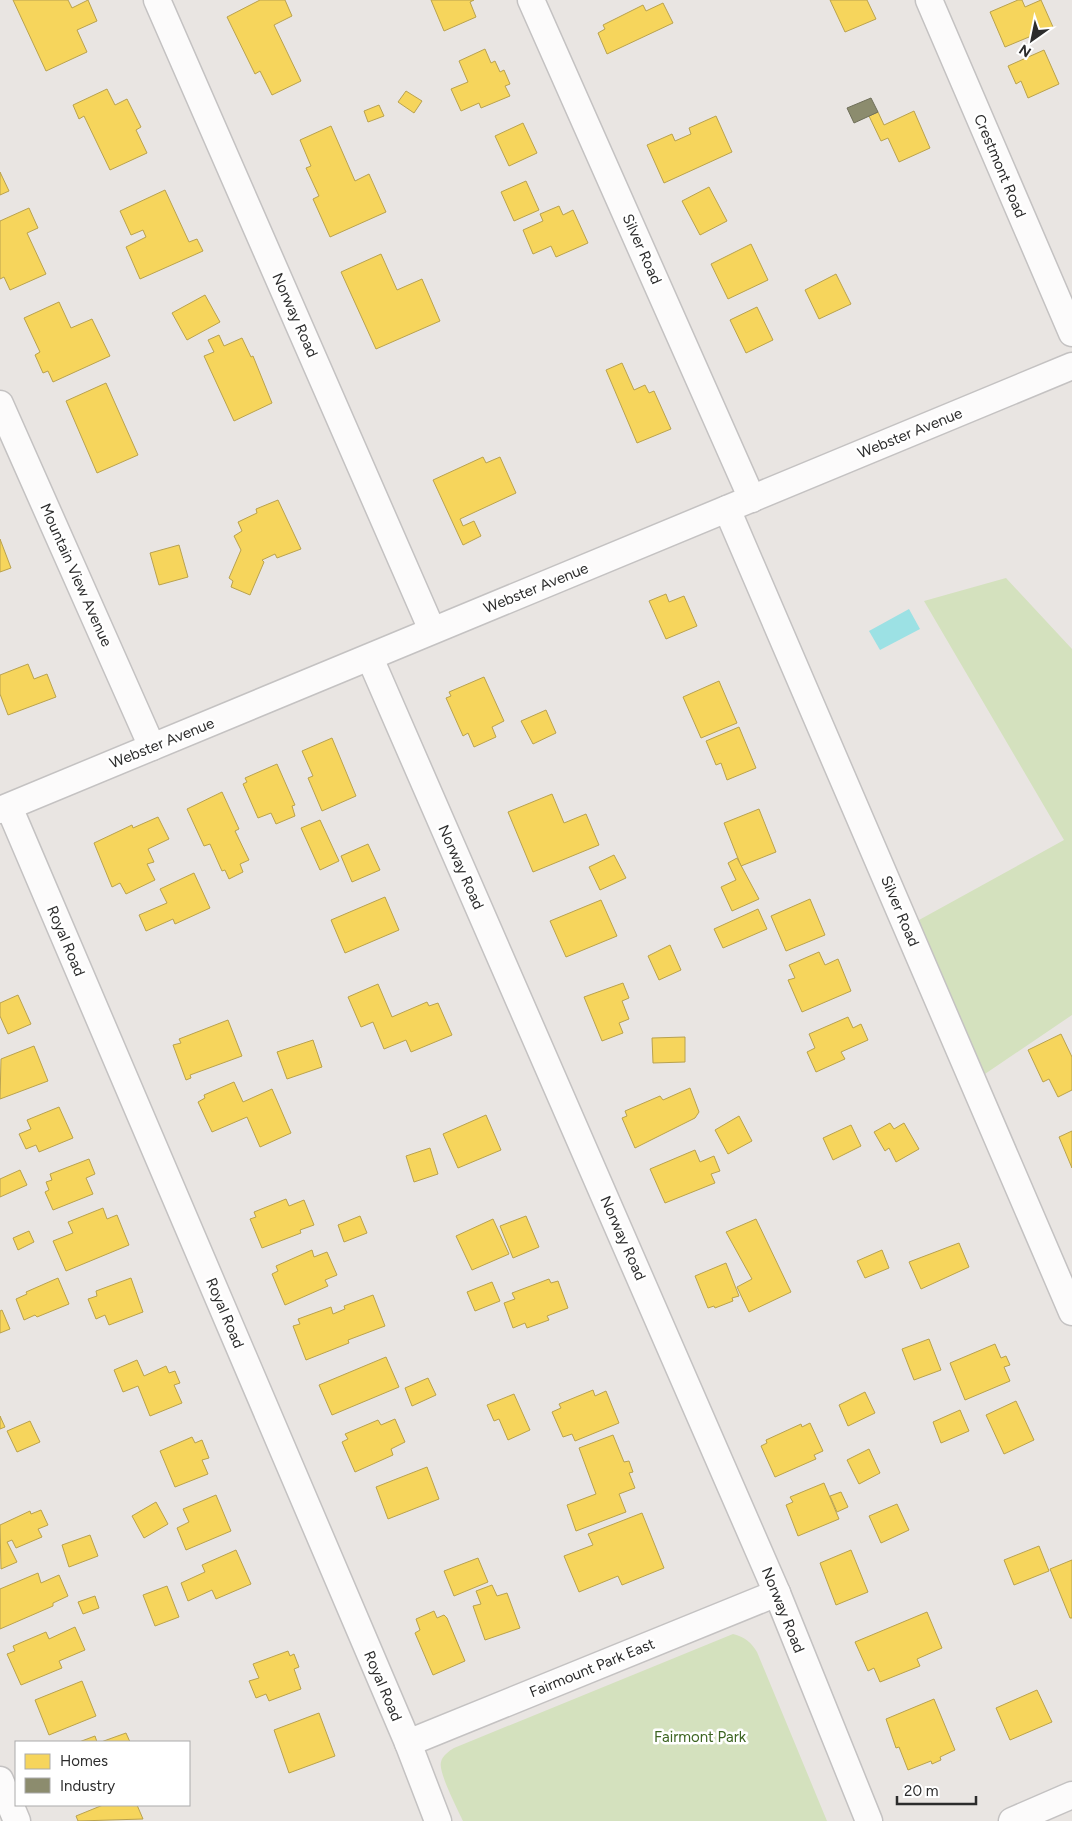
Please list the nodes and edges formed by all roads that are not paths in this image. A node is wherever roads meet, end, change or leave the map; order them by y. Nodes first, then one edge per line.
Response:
1 (157, 0) edge
2 (531, 0) edge
3 (929, 0) edge
4 (1072, 333) edge
5 (1072, 366) edge
6 (0, 404) edge
7 (752, 499) junction
8 (727, 509) junction
9 (432, 630) junction
10 (370, 658) junction
11 (152, 747) junction
12 (4, 809) edge
13 (1072, 1312) edge
14 (777, 1593) junction
15 (408, 1743) junction
16 (0, 1780) edge
17 (1072, 1796) edge
18 (17, 1821) edge
19 (438, 1821) edge
20 (869, 1821) edge
21 (1012, 1821) edge

1 - 9 street, Norway Road
2 - 7 street, Silver Road
3 - 4 street, Crestmont Road
5 - 7 street, Webster Avenue
6 - 11 street, Mountain View Avenue
7 - 8 street, Webster Avenue
8 - 9 street, Webster Avenue
8 - 13 street, Silver Road
9 - 10 street, Webster Avenue
10 - 11 street, Webster Avenue
10 - 14 street, Norway Road
11 - 12 street, Webster Avenue
12 - 15 street, Royal Road
14 - 15 street, Fairmount Park East
14 - 20 street, Norway Road
15 - 19 street, Royal Road
16 - 18 street
17 - 21 street

